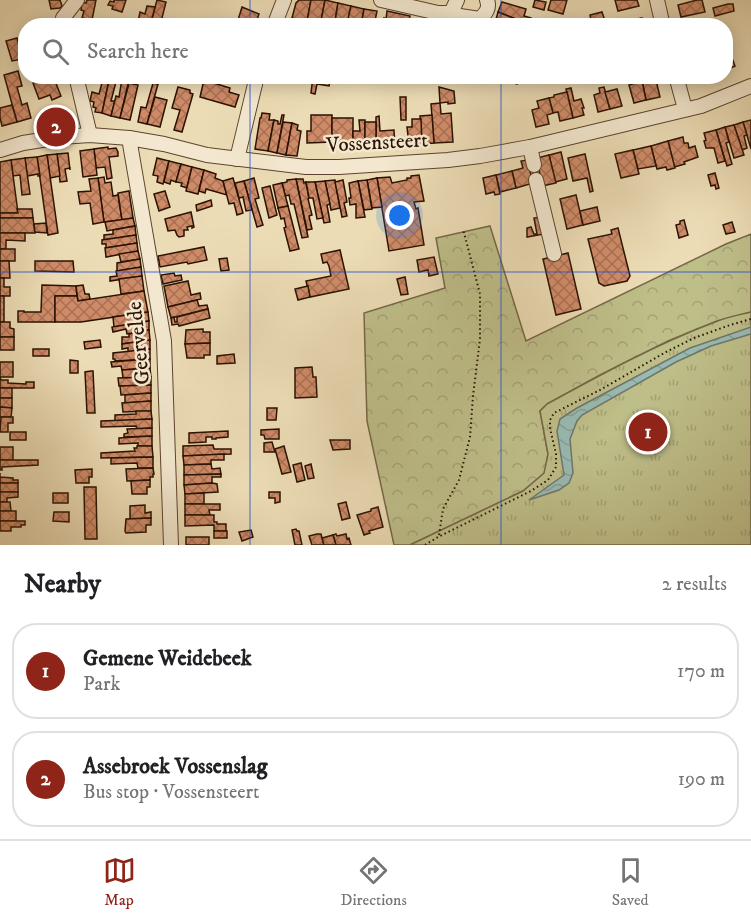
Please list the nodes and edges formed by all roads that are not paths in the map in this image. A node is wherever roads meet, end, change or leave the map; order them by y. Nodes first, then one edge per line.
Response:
1 (77, 0) edge
2 (284, 0) edge
3 (381, 0) edge
4 (458, 0) edge
5 (487, 0) edge
6 (657, 0) edge
7 (446, 14) junction
8 (63, 18) edge
9 (277, 18) edge
10 (467, 18) edge
11 (481, 18) edge
12 (661, 18) edge
13 (78, 84) edge
14 (255, 84) edge
15 (678, 84) edge
16 (751, 86) edge
17 (685, 110) junction
18 (90, 135) junction
19 (129, 138) junction
20 (530, 147) junction
21 (0, 150) edge
22 (237, 159) junction
23 (534, 165) dead end
24 (536, 180) dead end
25 (554, 254) dead end
26 (171, 545) edge

1 - 8 street
2 - 9 street
3 - 7 street
4 - 7 street
5 - 11 street
6 - 12 street
7 - 10 street
13 - 18 street
14 - 22 street
15 - 17 street
16 - 17 street, Vossensteert
17 - 20 street, Vossensteert
18 - 19 street, Vossensteert
18 - 21 street, Vossensteert
19 - 22 street, Vossensteert
19 - 26 street, Geervelde
20 - 22 street, Vossensteert
20 - 23 street
24 - 25 street

